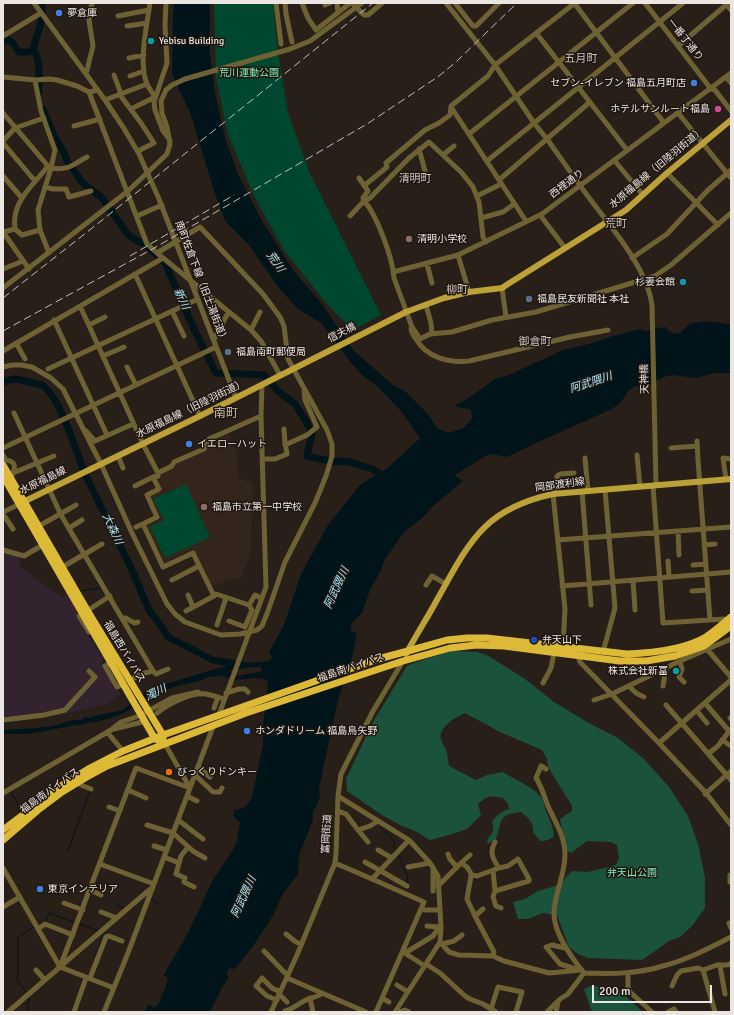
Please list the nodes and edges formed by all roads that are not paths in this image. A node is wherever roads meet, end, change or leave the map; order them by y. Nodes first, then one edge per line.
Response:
1 (34, 3) edge
2 (92, 3) edge
3 (150, 3) edge
4 (166, 3) edge
5 (276, 3) edge
6 (285, 3) edge
7 (302, 3) edge
8 (337, 3) edge
9 (362, 3) edge
10 (382, 3) edge
11 (446, 3) edge
12 (455, 3) edge
13 (500, 3) edge
14 (575, 3) edge
15 (633, 3) edge
16 (644, 3) edge
17 (683, 3) edge
18 (726, 4) edge
19 (356, 8) junction
20 (149, 10) junction
21 (731, 10) edge
22 (39, 12) junction
23 (338, 13) junction
24 (118, 16) dead end
25 (659, 22) junction
26 (147, 23) junction
27 (127, 26) dead end
28 (596, 32) junction
29 (537, 34) junction
30 (3, 36) edge
31 (292, 42) dead end
32 (280, 44) dead end
33 (678, 46) junction
34 (144, 54) junction
35 (129, 58) dead end
36 (615, 59) junction
37 (559, 62) junction
38 (495, 65) junction
39 (144, 71) junction
40 (86, 74) junction
41 (114, 75) dead end
42 (729, 75) edge
43 (3, 76) edge
44 (130, 76) dead end
45 (38, 80) junction
46 (731, 83) edge
47 (147, 84) junction
48 (579, 88) junction
49 (711, 89) junction
50 (98, 90) junction
51 (89, 92) junction
52 (120, 94) junction
53 (516, 97) junction
54 (155, 98) junction
55 (105, 100) junction
56 (590, 102) junction
57 (451, 106) junction
58 (130, 109) junction
59 (731, 111) edge
60 (3, 113) edge
61 (678, 113) junction
62 (44, 118) junction
63 (100, 119) junction
64 (731, 120) edge
65 (534, 123) junction
66 (664, 123) junction
67 (74, 126) dead end
68 (15, 128) junction
69 (469, 134) junction
70 (547, 139) junction
71 (170, 140) junction
72 (3, 142) edge
73 (702, 143) junction
74 (454, 146) dead end
75 (419, 150) junction
76 (627, 150) junction
77 (138, 151) junction
78 (443, 155) junction
79 (87, 157) dead end
80 (614, 160) junction
81 (487, 161) junction
82 (50, 167) junction
83 (425, 171) dead end
84 (148, 173) junction
85 (667, 173) junction
86 (730, 174) edge
87 (3, 176) edge
88 (359, 178) dead end
89 (35, 181) junction
90 (500, 182) junction
91 (365, 185) junction
92 (580, 186) junction
93 (44, 187) junction
94 (91, 191) dead end
95 (128, 191) junction
96 (643, 195) junction
97 (477, 196) junction
98 (22, 198) junction
99 (364, 201) junction
100 (696, 203) junction
101 (514, 204) junction
102 (162, 205) junction
103 (731, 213) edge
104 (540, 215) junction
105 (137, 216) junction
106 (350, 216) dead end
107 (481, 218) junction
108 (526, 222) junction
109 (607, 222) junction
110 (718, 225) junction
111 (15, 230) junction
112 (40, 230) junction
113 (176, 242) junction
114 (486, 242) junction
115 (382, 248) dead end
116 (565, 248) junction
117 (387, 252) junction
118 (49, 253) junction
119 (157, 253) junction
120 (458, 255) junction
121 (163, 258) junction
122 (632, 258) junction
123 (23, 261) junction
124 (427, 264) junction
125 (3, 269) edge
126 (29, 269) junction
127 (393, 272) junction
128 (135, 274) junction
129 (190, 280) junction
130 (645, 280) junction
131 (432, 283) dead end
132 (3, 288) edge
133 (502, 288) junction
134 (468, 292) junction
135 (198, 299) junction
136 (426, 305) junction
137 (80, 306) junction
138 (172, 312) junction
139 (229, 312) junction
140 (260, 312) dead end
141 (406, 312) junction
142 (400, 315) joint
143 (106, 317) dead end
144 (506, 317) junction
145 (156, 319) junction
146 (54, 320) junction
147 (411, 324) junction
148 (89, 325) junction
149 (251, 330) junction
150 (608, 330) dead end
151 (432, 334) junction
152 (184, 336) dead end
153 (214, 339) junction
154 (16, 343) junction
155 (98, 345) junction
156 (124, 347) dead end
157 (216, 347) junction
158 (3, 351) edge
159 (103, 356) junction
160 (72, 358) junction
161 (25, 359) dead end
162 (178, 366) junction
163 (3, 368) edge
164 (127, 368) dead end
165 (48, 369) dead end
166 (293, 369) junction
167 (280, 375) junction
168 (136, 385) junction
169 (262, 385) junction
170 (304, 390) junction
171 (119, 392) junction
172 (236, 398) junction
173 (93, 405) junction
174 (14, 413) dead end
175 (74, 414) junction
176 (200, 416) junction
177 (261, 416) junction
178 (133, 424) junction
179 (284, 429) dead end
180 (85, 432) junction
181 (107, 435) junction
182 (25, 437) junction
183 (142, 444) junction
184 (285, 445) junction
185 (3, 448) edge
186 (671, 448) dead end
187 (3, 455) edge
188 (54, 456) dead end
189 (118, 456) junction
190 (637, 456) dead end
191 (585, 458) dead end
192 (263, 459) junction
193 (731, 459) edge
194 (37, 462) junction
195 (3, 465) edge
196 (99, 465) junction
197 (123, 468) dead end
198 (158, 473) junction
199 (574, 473) dead end
200 (7, 478) edge
201 (154, 478) junction
202 (728, 479) edge
203 (699, 482) junction
204 (135, 486) dead end
205 (654, 486) junction
206 (640, 487) junction
207 (49, 490) junction
208 (605, 490) junction
209 (585, 491) junction
210 (555, 494) junction
211 (22, 503) junction
212 (76, 505) dead end
213 (3, 513) edge
214 (61, 515) junction
215 (82, 520) dead end
216 (143, 524) junction
217 (39, 526) junction
218 (136, 527) dead end
219 (731, 527) edge
220 (69, 528) junction
221 (12, 529) dead end
222 (703, 529) junction
223 (678, 531) junction
224 (656, 533) junction
225 (609, 536) junction
226 (585, 538) junction
227 (558, 540) junction
228 (45, 543) junction
229 (102, 544) dead end
230 (715, 544) dead end
231 (704, 545) junction
232 (3, 550) edge
233 (83, 554) junction
234 (679, 555) dead end
235 (668, 561) dead end
236 (706, 564) junction
237 (693, 565) dead end
238 (199, 566) junction
239 (61, 568) junction
240 (731, 572) edge
241 (706, 574) junction
242 (669, 577) junction
243 (660, 578) junction
244 (172, 580) dead end
245 (634, 580) junction
246 (613, 582) junction
247 (589, 583) junction
248 (446, 584) junction
249 (426, 585) dead end
250 (562, 586) junction
251 (708, 590) junction
252 (692, 591) dead end
253 (188, 595) dead end
254 (110, 596) junction
255 (214, 596) junction
256 (226, 598) junction
257 (261, 598) junction
258 (249, 605) junction
259 (591, 605) dead end
260 (194, 607) junction
261 (635, 610) dead end
262 (85, 611) junction
263 (186, 611) dead end
264 (122, 618) junction
265 (710, 620) junction
266 (229, 621) dead end
267 (138, 622) dead end
268 (729, 622) edge
269 (217, 625) dead end
270 (250, 632) junction
271 (731, 639) edge
272 (563, 647) junction
273 (706, 648) junction
274 (408, 650) junction
275 (603, 652) junction
276 (554, 653) junction
277 (578, 656) junction
278 (403, 661) junction
279 (680, 661) junction
280 (666, 668) junction
281 (168, 669) dead end
282 (89, 670) dead end
283 (153, 671) junction
284 (731, 677) edge
285 (132, 679) dead end
286 (731, 680) edge
287 (684, 682) dead end
288 (543, 683) dead end
289 (121, 685) dead end
290 (629, 686) junction
291 (663, 686) dead end
292 (227, 691) junction
293 (248, 692) dead end
294 (200, 694) junction
295 (612, 694) junction
296 (644, 697) dead end
297 (221, 698) junction
298 (594, 700) dead end
299 (705, 703) junction
300 (666, 706) dead end
301 (214, 708) dead end
302 (247, 709) junction
303 (144, 711) junction
304 (697, 711) junction
305 (156, 713) dead end
306 (218, 716) junction
307 (3, 720) edge
308 (142, 722) dead end
309 (707, 723) dead end
310 (682, 724) junction
311 (212, 726) junction
312 (730, 730) edge
313 (109, 731) junction
314 (163, 735) junction
315 (155, 738) junction
316 (722, 740) junction
317 (659, 743) junction
318 (165, 744) junction
319 (731, 746) edge
320 (123, 751) junction
321 (708, 754) junction
322 (198, 767) junction
323 (546, 769) dead end
324 (729, 773) edge
325 (195, 775) junction
326 (210, 777) dead end
327 (731, 780) edge
328 (76, 783) junction
329 (190, 788) junction
330 (222, 788) dead end
331 (92, 789) dead end
332 (128, 790) junction
333 (3, 793) edge
334 (705, 794) junction
335 (187, 796) junction
336 (338, 796) junction
337 (146, 798) dead end
338 (197, 801) dead end
339 (109, 807) dead end
340 (120, 811) junction
341 (338, 811) junction
342 (178, 820) junction
343 (378, 821) junction
344 (730, 822) edge
345 (147, 825) dead end
346 (3, 830) edge
347 (358, 830) junction
348 (173, 833) junction
349 (203, 839) dead end
350 (3, 840) edge
351 (409, 840) junction
352 (368, 842) dead end
353 (495, 842) dead end
354 (154, 846) dead end
355 (188, 847) junction
356 (166, 850) junction
357 (378, 850) dead end
358 (448, 854) dead end
359 (470, 854) dead end
360 (164, 857) junction
361 (204, 858) dead end
362 (392, 858) junction
363 (366, 862) dead end
364 (179, 863) junction
365 (334, 863) junction
366 (100, 864) junction
367 (431, 865) junction
368 (459, 865) junction
369 (408, 867) dead end
370 (3, 868) edge
371 (496, 869) junction
372 (380, 871) junction
373 (472, 875) junction
374 (731, 875) edge
375 (372, 879) junction
376 (730, 882) dead end
377 (153, 886) junction
378 (407, 886) dead end
379 (438, 886) junction
380 (194, 887) dead end
381 (90, 890) junction
382 (433, 891) dead end
383 (495, 891) junction
384 (101, 895) dead end
385 (20, 897) junction
386 (64, 903) dead end
387 (3, 907) edge
388 (501, 908) dead end
389 (483, 909) dead end
390 (83, 910) junction
391 (425, 910) dead end
392 (440, 910) junction
393 (101, 912) dead end
394 (475, 916) junction
395 (117, 918) junction
396 (427, 926) dead end
397 (440, 927) junction
398 (38, 928) junction
399 (286, 934) dead end
400 (73, 935) junction
401 (462, 935) dead end
402 (731, 937) edge
403 (122, 941) dead end
404 (441, 943) junction
405 (301, 944) junction
406 (565, 948) junction
407 (264, 951) dead end
408 (404, 952) junction
409 (493, 956) junction
410 (731, 963) edge
411 (426, 965) junction
412 (720, 966) junction
413 (60, 967) junction
414 (36, 970) dead end
415 (703, 970) junction
416 (582, 971) junction
417 (628, 973) junction
418 (287, 976) junction
419 (88, 978) junction
420 (45, 980) junction
421 (397, 985) dead end
422 (672, 986) dead end
423 (114, 988) junction
424 (408, 992) junction
425 (280, 993) junction
426 (322, 993) junction
427 (725, 994) dead end
428 (310, 998) junction
429 (382, 998) junction
430 (277, 1000) junction
431 (287, 1002) dead end
432 (389, 1002) dead end
433 (558, 1002) junction
434 (494, 1010) edge
435 (8, 1012) edge
436 (74, 1012) edge
437 (104, 1012) edge
438 (271, 1012) edge
439 (283, 1012) edge
440 (313, 1012) edge
441 (366, 1012) edge
442 (376, 1012) edge
443 (395, 1012) edge
444 (399, 1012) edge
445 (409, 1012) edge
446 (516, 1012) edge
447 (547, 1012) edge
448 (556, 1012) edge
449 (652, 1012) edge
450 (668, 1012) edge
451 (676, 1012) edge
452 (715, 1012) edge

1 - 22 street, 南町佐倉下線（旧土湯街道）
2 - 40 street
3 - 20 street
4 - 54 street
5 - 32 street
6 - 31 street
7 - 23 street
8 - 23 street
9 - 19 street
10 - 19 street
11 - 38 street, 天神橋
12 - 13 street
14 - 28 street
14 - 29 street
15 - 28 street
16 - 25 street, 一番丁通り
17 - 25 street
18 - 21 street
18 - 33 street
19 - 23 street
19 - 71 street
20 - 24 street
20 - 26 street
22 - 30 street
22 - 40 street, 南町佐倉下線（旧土湯街道）
25 - 33 street, 一番丁通り
25 - 36 street
26 - 27 street
26 - 34 street
28 - 36 street
28 - 37 street
29 - 37 street
29 - 38 street
33 - 49 street, 一番丁通り
34 - 35 street
34 - 39 street
36 - 48 street
36 - 66 street
37 - 48 street
37 - 53 street
38 - 53 street, 天神橋
38 - 57 street
39 - 44 street
39 - 47 street
40 - 50 street, 南町佐倉下線（旧土湯街道）
41 - 52 street
42 - 46 street
42 - 49 street, 西裡通り
43 - 45 street
45 - 51 street
45 - 62 street
47 - 52 street
47 - 54 street
48 - 56 street
48 - 65 street
49 - 59 street, 一番丁通り
49 - 61 street, 西裡通り
50 - 51 street
50 - 55 street, 南町佐倉下線（旧土湯街道）
51 - 63 street
52 - 55 street
52 - 58 street
53 - 65 street, 天神橋
53 - 69 street
54 - 58 street
54 - 71 street
55 - 77 street, 南町佐倉下線（旧土湯街道）
56 - 70 street
56 - 76 street
57 - 69 street
57 - 91 street
58 - 77 street
60 - 68 street
61 - 66 street, 西裡通り
61 - 73 street
62 - 68 street
62 - 82 street
63 - 67 street
63 - 95 street
64 - 73 main road, 水原福島線（旧陸羽街道）
65 - 70 street, 天神橋
65 - 81 street
66 - 76 street, 西裡通り
68 - 72 street
68 - 82 street
69 - 81 street
70 - 90 street
70 - 92 street, 天神橋
71 - 84 street
72 - 89 street
73 - 85 main road, 水原福島線（旧陸羽街道）
73 - 86 street
74 - 78 street
75 - 78 street
75 - 83 street
75 - 99 street
76 - 80 street, 西裡通り
77 - 84 street, 南町佐倉下線（旧土湯街道）
78 - 97 street
79 - 82 street
80 - 92 street, 西裡通り
80 - 96 street
81 - 90 street
82 - 89 street
82 - 93 street
84 - 95 street
84 - 102 street, 南町佐倉下線（旧土湯街道）
85 - 96 main road, 水原福島線（旧陸羽街道）
85 - 100 street
86 - 100 street
87 - 98 street
88 - 91 street
89 - 98 street
90 - 97 street
90 - 101 street
91 - 99 street
92 - 104 street, 西裡通り
92 - 109 street, 天神橋
93 - 94 street
93 - 112 street
95 - 105 street
95 - 118 street
96 - 109 main road, 水原福島線（旧陸羽街道）
97 - 107 street
98 - 111 street
99 - 106 street
99 - 117 street
100 - 110 street
100 - 122 street
101 - 107 street
101 - 108 street
102 - 105 street
102 - 113 street, 南町佐倉下線（旧土湯街道）
103 - 110 street
104 - 108 street, 西裡通り
104 - 116 street
105 - 119 street
107 - 114 street
108 - 114 street, 西裡通り
109 - 116 main road, 水原福島線（旧陸羽街道）
109 - 122 street, 天神橋
110 - 130 street
111 - 112 street
111 - 123 street
112 - 118 street
113 - 119 street
113 - 129 street, 南町佐倉下線（旧土湯街道）
113 - 166 street
114 - 120 street, 西裡通り
115 - 117 street
116 - 133 main road, 水原福島線（旧陸羽街道）
117 - 127 street
118 - 126 street
119 - 121 street
120 - 124 street, 西裡通り
120 - 134 street
121 - 128 street
121 - 129 street
122 - 130 street, 天神橋
123 - 125 street
123 - 126 street
124 - 127 street, 西裡通り
124 - 131 street
126 - 132 street
127 - 141 street
128 - 137 street
128 - 145 street
129 - 135 street, 南町佐倉下線（旧土湯街道）
129 - 139 street
130 - 144 street
130 - 205 street, 天神橋
133 - 134 main road, 水原福島線（旧陸羽街道）
133 - 144 street
134 - 136 main road, 水原福島線（旧陸羽街道）
135 - 138 street
135 - 153 street, 南町佐倉下線（旧土湯街道）
136 - 141 main road, 水原福島線（旧陸羽街道）
136 - 151 street
137 - 146 street
137 - 148 street
138 - 145 street
138 - 152 street
139 - 149 street
139 - 153 street
140 - 149 street
141 - 142 main road, 水原福島線（旧陸羽街道）
141 - 147 street
142 - 166 main road, 信夫橋
143 - 148 street
144 - 151 street
145 - 155 street
145 - 162 street
146 - 154 street
146 - 160 street
147 - 150 street
147 - 151 street
148 - 155 street
149 - 167 street
153 - 157 street, 南町佐倉下線（旧土湯街道）
154 - 158 street
154 - 161 street
155 - 159 street
155 - 160 street
156 - 159 street
157 - 162 street
157 - 172 street, 南町佐倉下線（旧土湯街道）
159 - 171 street
160 - 165 street
160 - 173 street
162 - 168 street
162 - 176 street
163 - 175 street
164 - 168 street
166 - 167 main road, 水原福島線（旧陸羽街道）
166 - 170 street
167 - 169 main road, 水原福島線（旧陸羽街道）
168 - 171 street
169 - 172 main road, 水原福島線（旧陸羽街道）
169 - 177 street
170 - 184 street
170 - 270 street
171 - 173 street
171 - 178 street
172 - 176 main road, 水原福島線（旧陸羽街道）
173 - 175 street
173 - 181 street
174 - 182 street
175 - 180 street
175 - 182 street
176 - 183 main road, 水原福島線（旧陸羽街道）
177 - 192 street
177 - 198 street
178 - 181 street
178 - 183 street
179 - 184 street
180 - 181 street
180 - 196 street
182 - 185 street
182 - 194 street
183 - 189 main road, 水原福島線（旧陸羽街道）
183 - 198 street
184 - 192 street
186 - 203 street
187 - 200 street
188 - 194 street
189 - 196 main road, 水原福島線（旧陸羽街道）
189 - 197 street
190 - 206 street
191 - 209 street
192 - 257 street
193 - 202 street
194 - 200 street
194 - 207 street
195 - 200 highway, 福島西バイパス
196 - 207 main road, 水原福島線
196 - 270 street
198 - 201 street
199 - 210 street
200 - 211 highway, 福島西バイパス
201 - 204 street
201 - 216 street
202 - 203 main road, 岡部渡利線
203 - 205 main road, 岡部渡利線
203 - 222 street
205 - 206 main road, 岡部渡利線
205 - 224 street, 天神橋
206 - 208 main road, 岡部渡利線
207 - 211 main road, 水原福島線
207 - 214 street
208 - 209 main road, 岡部渡利線
208 - 225 street
209 - 210 main road, 岡部渡利線
209 - 226 street
210 - 227 street
210 - 248 main road, 岡部渡利線
211 - 213 street
211 - 217 highway, 福島西バイパス
211 - 228 highway, 福島西バイパス
212 - 214 street
213 - 221 street
214 - 217 street
214 - 220 street
215 - 220 street
216 - 218 street
216 - 238 street
217 - 228 highway, 福島西バイパス
219 - 222 street
220 - 233 street
222 - 223 street
222 - 231 street
223 - 224 street
223 - 234 street
224 - 225 street
224 - 243 street, 天神橋
225 - 226 street
225 - 246 street
226 - 227 street
226 - 247 street
227 - 250 street
228 - 232 street
228 - 239 highway, 福島西バイパス
229 - 233 street
230 - 231 street
231 - 236 street
233 - 239 street
233 - 254 street
235 - 242 street
236 - 237 street
236 - 241 street
238 - 244 street
238 - 255 street
239 - 262 highway, 福島西バイパス
240 - 241 street
241 - 242 street
241 - 251 street
242 - 243 street
243 - 245 street
243 - 265 street, 天神橋
245 - 246 street
245 - 261 street
246 - 247 street
246 - 275 street
247 - 250 street
247 - 259 street
248 - 249 street
248 - 274 main road, 岡部渡利線
250 - 272 street
251 - 252 street
251 - 265 street
253 - 260 street
254 - 262 street
254 - 264 street
255 - 256 street
255 - 260 street
256 - 258 street
256 - 269 street
257 - 258 street
257 - 270 street
258 - 266 street
260 - 263 street
262 - 289 street
262 - 303 highway, 福島西バイパス
264 - 267 street
264 - 283 street
265 - 268 street
268 - 273 highway, 福島南バイパス
268 - 275 highway, 福島南バイパス
270 - 292 street
271 - 273 street
272 - 274 highway, 福島南バイパス
272 - 275 highway, 福島南バイパス
273 - 277 highway, 福島南バイパス
273 - 279 street
273 - 284 street
274 - 278 main road, 岡部渡利線
274 - 302 highway, 福島南バイパス
276 - 277 highway, 福島南バイパス
276 - 278 highway, 福島南バイパス
276 - 288 street
277 - 295 street
278 - 302 highway, 福島南バイパス
278 - 336 street, 富岡街道
279 - 280 street
279 - 287 street
280 - 290 street
280 - 291 street
281 - 283 street
282 - 307 street
283 - 285 street
286 - 299 street
290 - 295 street
290 - 296 street
292 - 293 street
292 - 297 street
294 - 297 street
294 - 303 street
294 - 305 street
295 - 298 street
295 - 317 street
297 - 301 street
297 - 306 street
299 - 304 street
299 - 312 street
300 - 310 street
302 - 306 highway, 福島南バイパス
302 - 311 highway, 福島南バイパス
303 - 313 street
303 - 314 highway, 福島西バイパス
303 - 315 highway, 福島西バイパス
304 - 309 street
304 - 310 street
306 - 311 street
306 - 314 highway, 福島南バイパス
308 - 313 street
310 - 317 street
310 - 321 street
311 - 318 highway, 福島南バイパス
311 - 322 street
312 - 316 street
313 - 320 street
313 - 333 street
314 - 315 highway, 福島南バイパス
314 - 318 highway, 福島西バイパス
315 - 318 highway
315 - 320 highway, 福島南バイパス
316 - 319 street
316 - 321 street
317 - 334 street
318 - 328 highway, 福島南バイパス
318 - 329 street
320 - 346 highway, 福島南バイパス
321 - 324 street
322 - 325 street
322 - 326 street
323 - 406 street
324 - 327 street
324 - 334 street
325 - 329 street
325 - 330 street
328 - 331 street
328 - 350 highway, 福島南バイパス
329 - 332 street
329 - 335 street
332 - 337 street
332 - 340 street
334 - 344 street
335 - 338 street
335 - 342 street
336 - 341 street, 富岡街道
336 - 343 street
339 - 340 street
340 - 366 street
341 - 347 street
341 - 365 street, 富岡街道
342 - 348 street
342 - 349 street
343 - 347 street
343 - 351 street
345 - 348 street
347 - 352 street
348 - 355 street
348 - 356 street
351 - 362 street
351 - 367 street
353 - 371 street
354 - 356 street
355 - 361 street
355 - 364 street
356 - 360 street
357 - 362 street
358 - 368 street
359 - 368 street
360 - 364 street
360 - 377 street
362 - 372 street
363 - 372 street
364 - 380 street
365 - 375 street
365 - 405 street, 富岡街道
366 - 377 street
366 - 381 street
367 - 369 street
367 - 379 street
367 - 382 street
368 - 373 street
368 - 379 street
370 - 385 street
371 - 373 street
371 - 383 street
371 - 383 street
372 - 375 street
372 - 378 street
373 - 394 street
374 - 376 street
375 - 408 street
377 - 395 street
377 - 423 street
379 - 392 street
381 - 384 street
381 - 390 street
383 - 388 street
385 - 387 street
385 - 398 street
386 - 390 street
389 - 394 street
390 - 400 street
391 - 392 street
392 - 397 street
393 - 395 street
394 - 409 street
395 - 413 street
396 - 397 street
397 - 404 street
397 - 408 street
398 - 400 street
398 - 413 street
399 - 405 street
400 - 413 street
401 - 404 street
402 - 417 street
403 - 419 street
404 - 409 street
404 - 411 street
405 - 418 street, 富岡街道
406 - 416 street
406 - 416 street
407 - 418 street
408 - 411 street
408 - 429 street
409 - 416 street
410 - 412 street
411 - 424 street
411 - 434 street
412 - 415 street
412 - 427 street
413 - 419 street
413 - 420 street
414 - 420 street
415 - 422 street
415 - 452 street
416 - 417 street
416 - 433 street
417 - 449 street
418 - 425 street, 富岡街道
418 - 426 street
419 - 423 street
419 - 436 street
420 - 435 street
421 - 424 street
423 - 437 street
424 - 443 street
425 - 430 street, 富岡街道
425 - 430 street
425 - 431 street
426 - 428 street
426 - 441 street
428 - 439 street
428 - 440 street
429 - 432 street
429 - 442 street
430 - 438 street, 富岡街道
433 - 447 street
433 - 448 street
434 - 446 street
444 - 445 street
450 - 451 street

